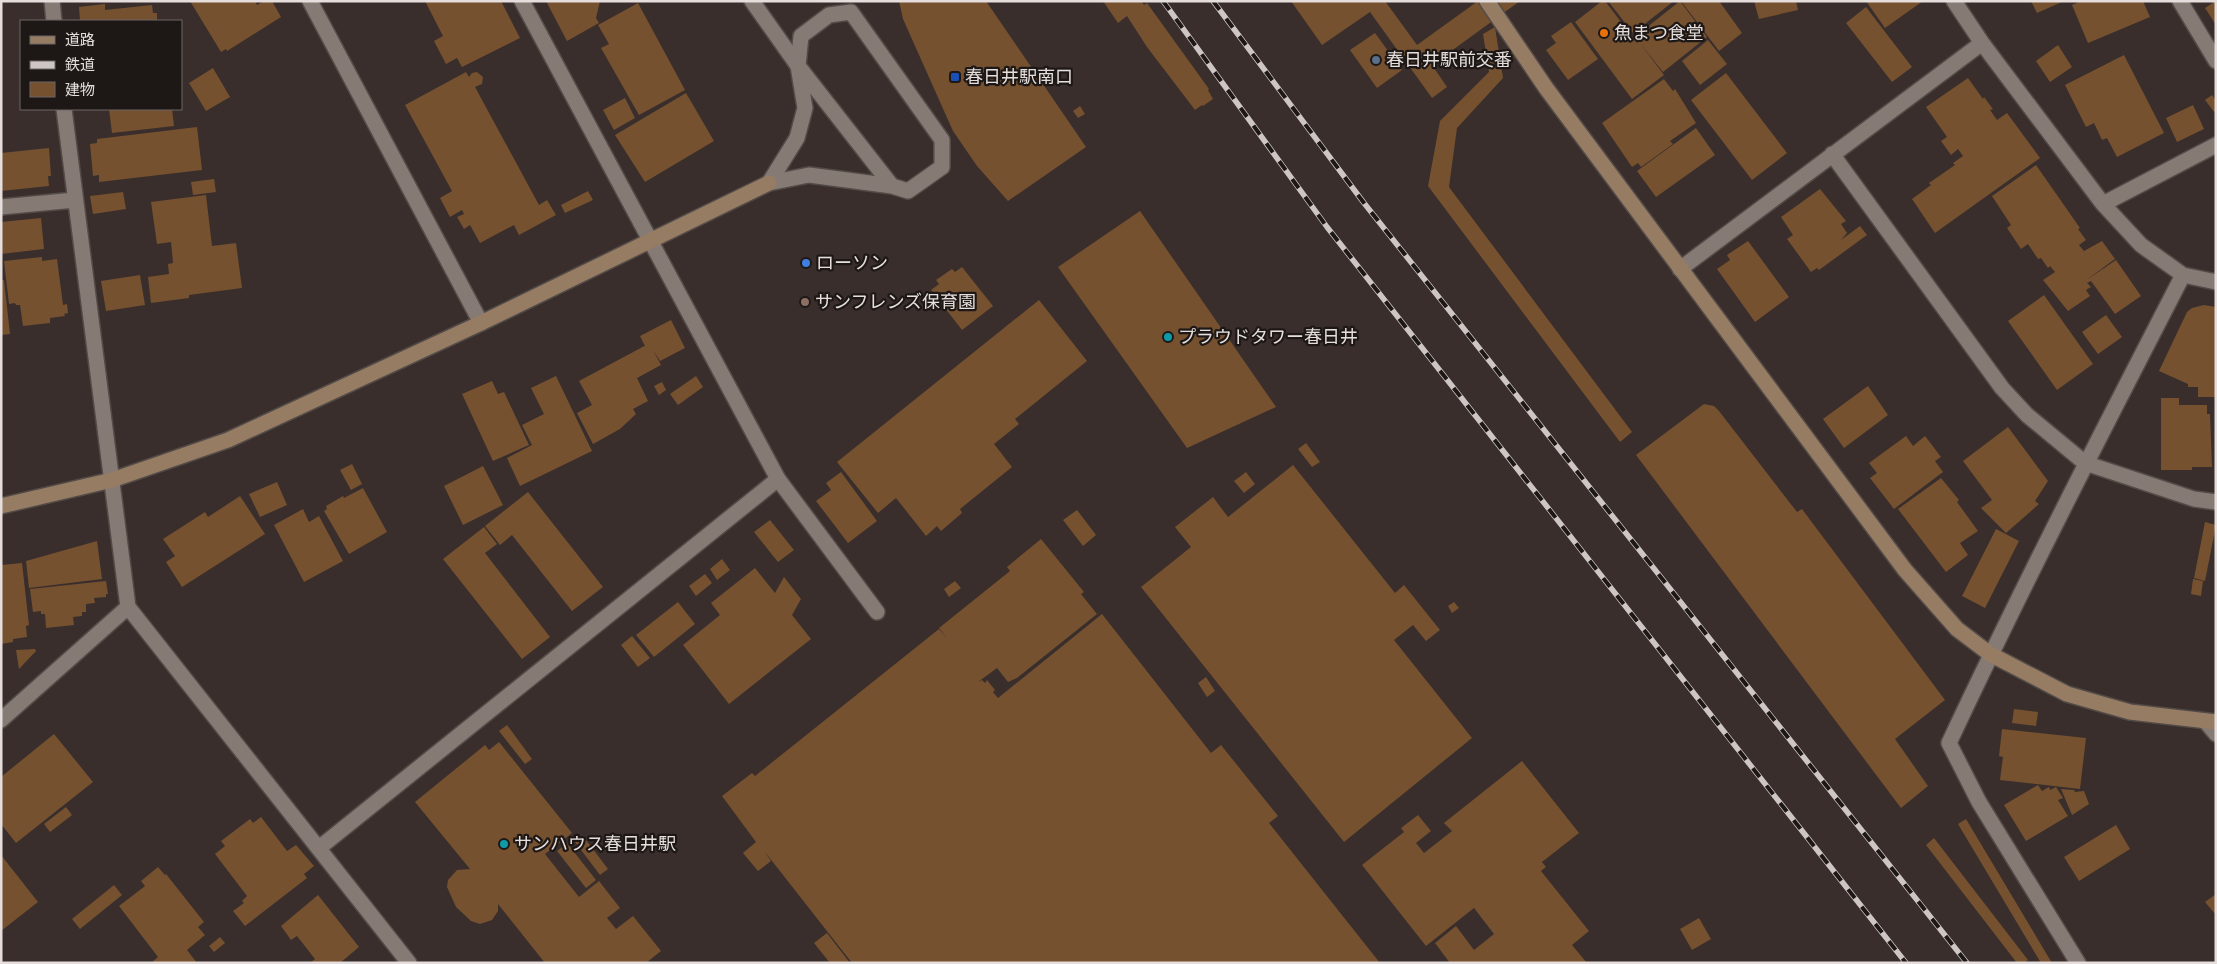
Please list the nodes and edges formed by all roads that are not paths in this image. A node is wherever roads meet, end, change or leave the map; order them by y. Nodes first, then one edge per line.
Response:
1 (52, 1) edge
2 (310, 1) edge
3 (522, 1) edge
4 (752, 1) edge
5 (1487, 1) edge
6 (1954, 1) edge
7 (2180, 1) edge
8 (54, 20) edge
9 (1982, 43) junction
10 (2216, 61) edge
11 (798, 66) junction
12 (64, 110) edge
13 (2216, 144) edge
14 (1832, 154) junction
15 (769, 183) junction
16 (892, 186) junction
17 (75, 200) junction
18 (2103, 204) junction
19 (1, 207) edge
20 (650, 242) junction
21 (1680, 269) junction
22 (2184, 275) junction
23 (2216, 282) edge
24 (481, 323) junction
25 (2086, 463) junction
26 (778, 479) junction
27 (112, 480) junction
28 (2216, 502) edge
29 (1, 506) edge
30 (128, 607) junction
31 (877, 612) dead end
32 (1990, 654) junction
33 (1, 720) edge
34 (2211, 722) edge
35 (2216, 734) edge
36 (319, 848) junction
37 (409, 963) edge
38 (2078, 963) edge

1 - 8 street
2 - 24 street
3 - 20 street
4 - 11 street
5 - 21 street
6 - 9 street
7 - 10 street
9 - 14 street
9 - 18 street
11 - 15 street
11 - 16 street
11 - 16 street
12 - 17 street
13 - 18 street
14 - 21 street
14 - 25 street
15 - 16 street
15 - 20 street
17 - 19 street
17 - 27 street
18 - 22 street
20 - 24 street
20 - 26 street
21 - 32 street
22 - 23 street
22 - 25 street
24 - 27 street
25 - 28 street
25 - 32 street
26 - 31 street
26 - 36 street
27 - 29 street
27 - 30 street
30 - 33 street
30 - 36 street
32 - 34 street
32 - 38 street
34 - 35 street
36 - 37 street

